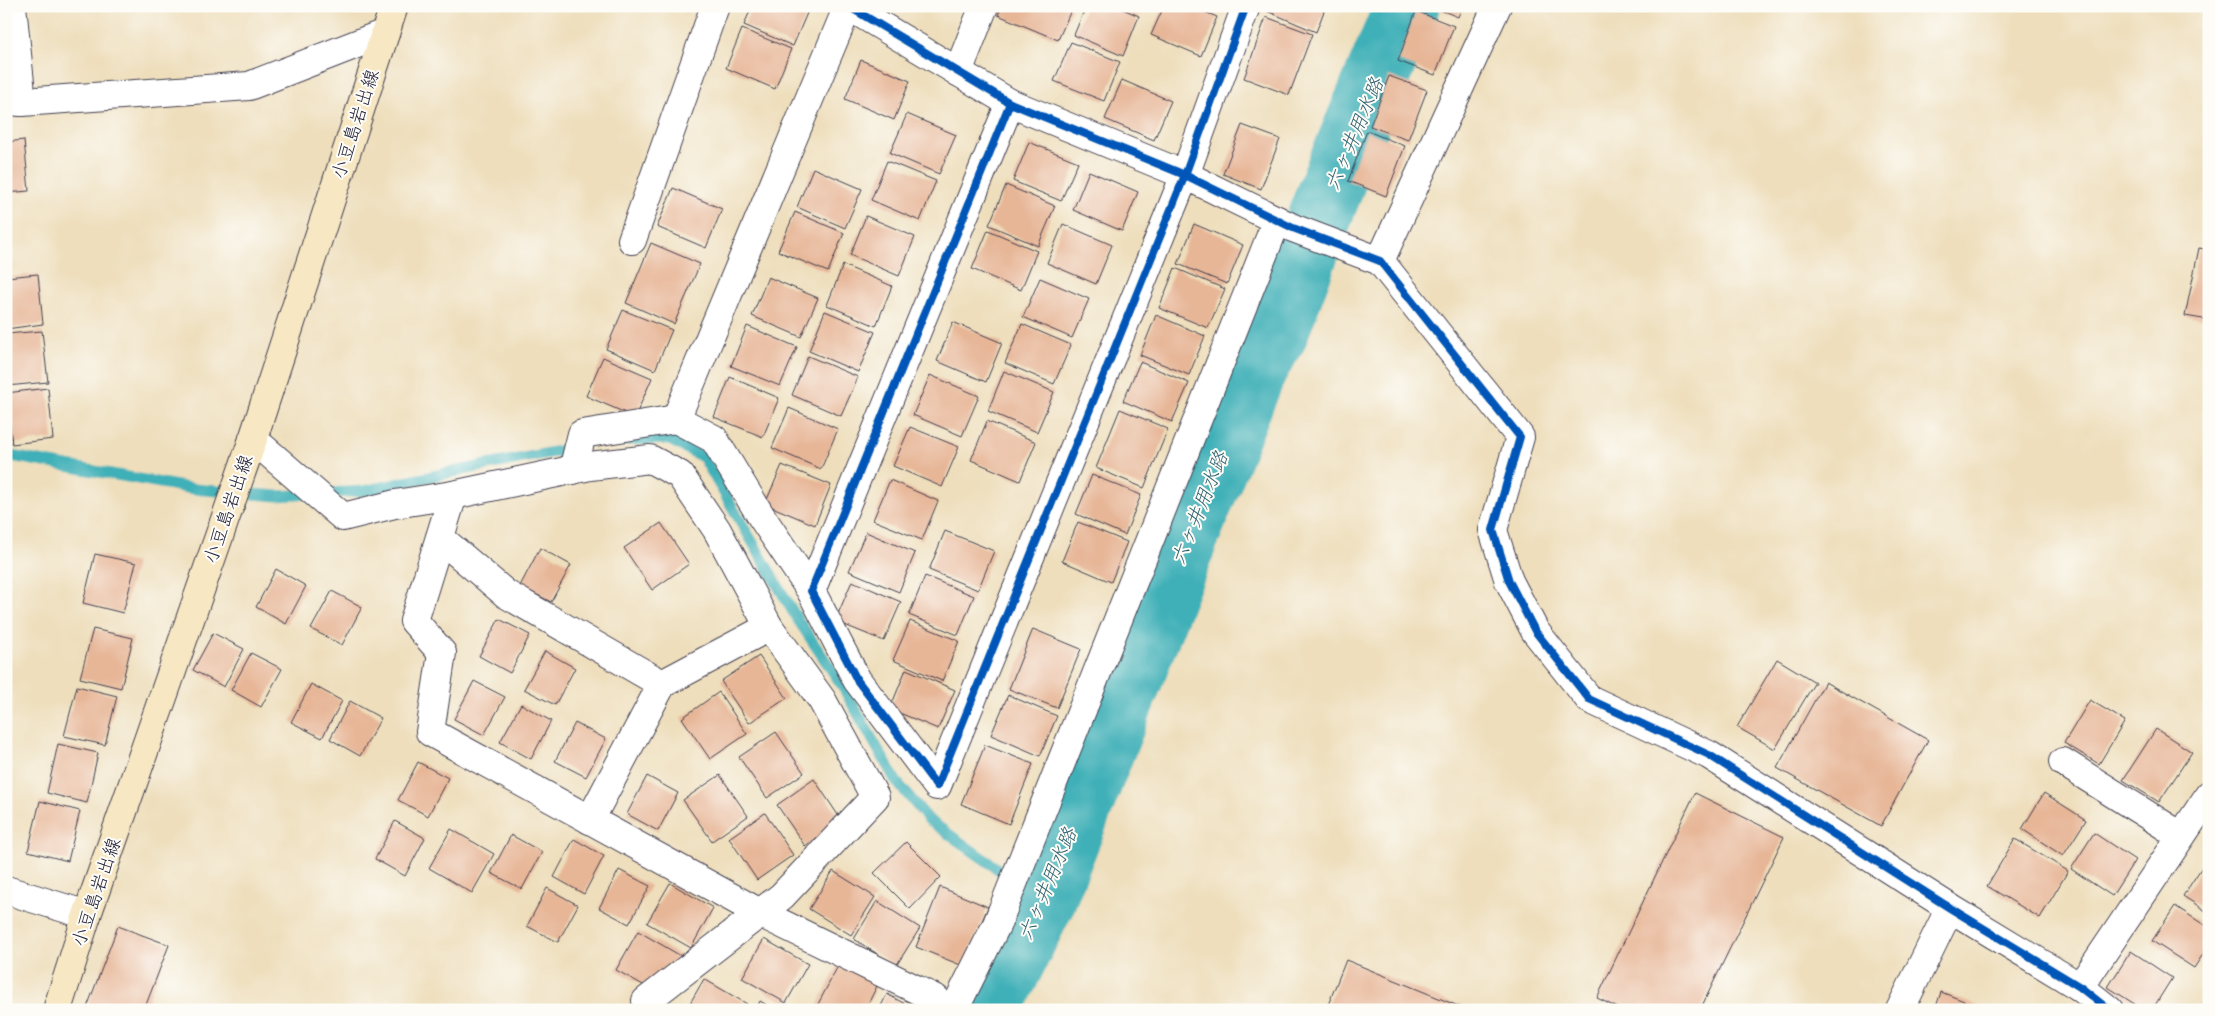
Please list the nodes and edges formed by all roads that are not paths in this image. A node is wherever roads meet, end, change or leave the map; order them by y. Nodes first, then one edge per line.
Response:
1 (12, 6) edge
2 (394, 6) edge
3 (715, 6) edge
4 (848, 6) edge
5 (984, 6) edge
6 (1246, 6) edge
7 (1497, 6) edge
8 (385, 33) junction
9 (958, 72) junction
10 (14, 102) edge
11 (1010, 103) junction
12 (1185, 175) junction
13 (1285, 224) junction
14 (632, 240) dead end
15 (1374, 259) junction
16 (676, 419) junction
17 (253, 438) junction
18 (573, 470) junction
19 (453, 495) junction
20 (440, 538) junction
21 (811, 591) junction
22 (770, 627) junction
23 (662, 684) junction
24 (2063, 762) dead end
25 (2209, 794) edge
26 (590, 820) junction
27 (2181, 836) junction
28 (6, 890) edge
29 (1950, 908) junction
30 (760, 913) junction
31 (87, 915) junction
32 (2080, 988) junction
33 (945, 1004) edge
34 (57, 1010) edge
35 (654, 1010) edge
36 (1900, 1010) edge
37 (2109, 1010) edge

1 - 10 street
2 - 8 main road, 小豆島岩出線
3 - 14 street
4 - 9 street
4 - 16 street
5 - 9 street
6 - 12 street
7 - 15 street
8 - 10 street
8 - 17 main road, 小豆島岩出線
9 - 11 street
11 - 12 street
11 - 21 street
12 - 13 street
12 - 21 street
13 - 15 street
13 - 33 street
15 - 29 street
16 - 18 street
16 - 21 street
17 - 19 street
17 - 31 main road, 小豆島岩出線
18 - 19 street
18 - 22 street
19 - 20 street
20 - 23 street
20 - 26 street
22 - 23 street
22 - 30 street
23 - 26 street
24 - 27 street
25 - 27 street
26 - 30 street
27 - 32 street
28 - 31 street
29 - 32 street
29 - 36 street
30 - 33 street
30 - 35 street
31 - 34 main road, 小豆島岩出線
32 - 37 street

